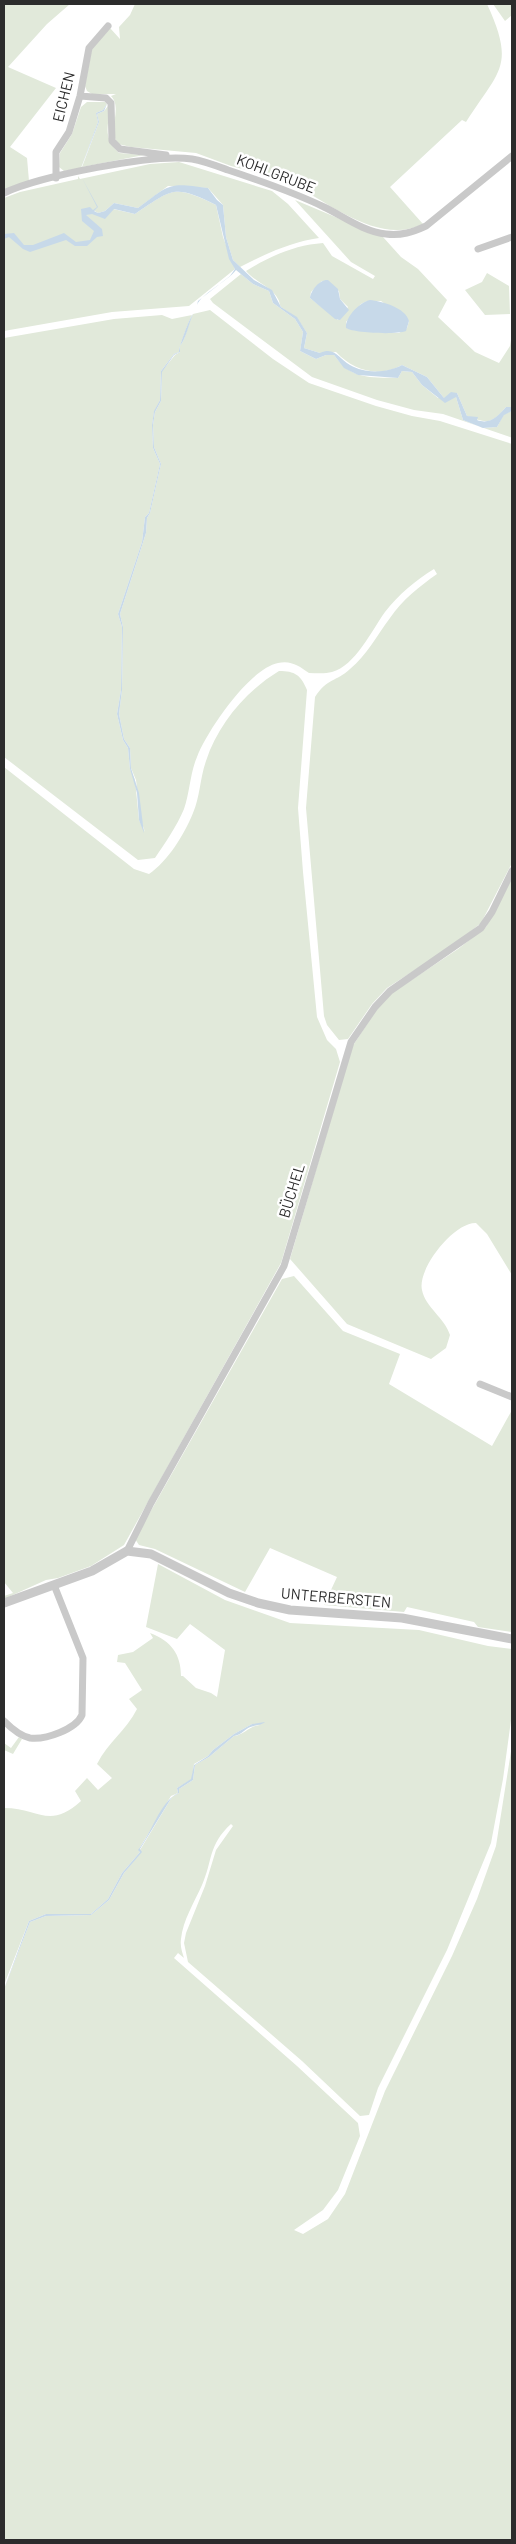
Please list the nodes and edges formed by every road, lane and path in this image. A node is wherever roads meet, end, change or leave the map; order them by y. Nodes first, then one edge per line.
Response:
1 (108, 26) dead end
2 (80, 96) junction
3 (512, 156) edge
4 (173, 157) junction
5 (56, 178) junction
6 (4, 193) edge
7 (512, 237) edge
8 (478, 249) dead end
9 (512, 870) edge
10 (480, 1384) dead end
11 (512, 1397) edge
12 (127, 1551) junction
13 (54, 1586) junction
14 (4, 1603) edge
15 (512, 1639) edge
16 (4, 1721) edge

1 - 2 street, EICHEN
2 - 4 street
2 - 5 street, EICHEN
3 - 4 street, KOHLGRUBE
4 - 5 street, KOHLGRUBE
5 - 6 street, KOHLGRUBE
7 - 8 street
9 - 12 street, BÜCHEL
10 - 11 street
12 - 13 street
12 - 15 street, UNTERBERSTEN
13 - 14 street
13 - 16 street

